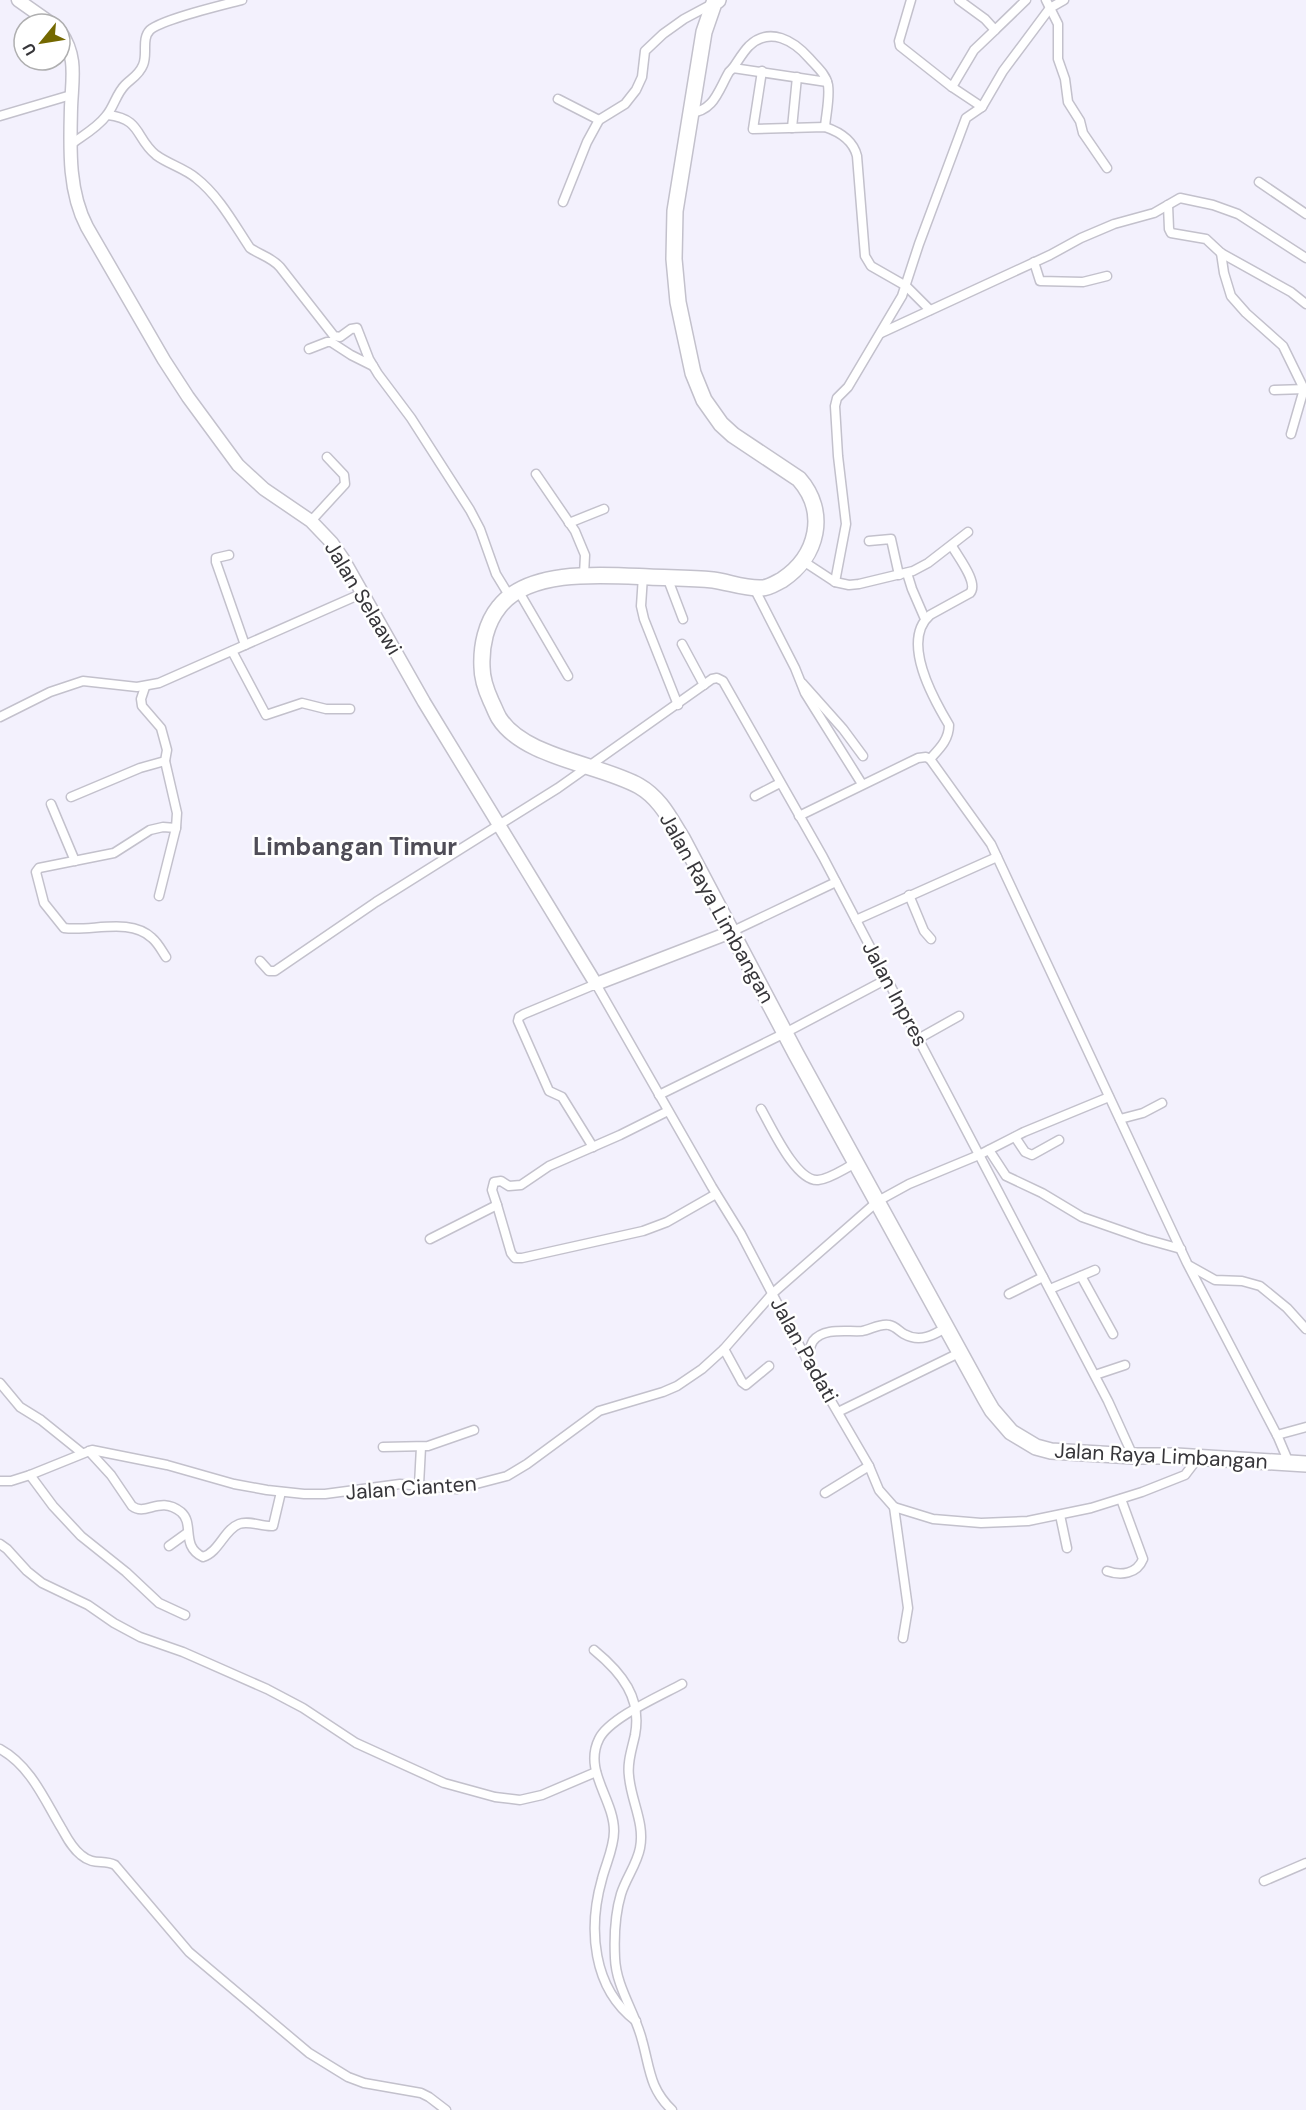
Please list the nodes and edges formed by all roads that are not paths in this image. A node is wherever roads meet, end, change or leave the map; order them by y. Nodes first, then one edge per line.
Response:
1 (18, 0) edge
2 (242, 0) edge
3 (911, 0) edge
4 (959, 0) edge
5 (1026, 0) edge
6 (1064, 0) edge
7 (716, 2) edge
8 (1048, 4) edge
9 (35, 12) edge
10 (995, 30) junction
11 (733, 68) junction
12 (762, 71) junction
13 (71, 72) edge
14 (797, 77) junction
15 (827, 82) junction
16 (952, 87) junction
17 (71, 95) junction
18 (558, 99) dead end
19 (981, 107) junction
20 (690, 113) junction
21 (108, 115) junction
22 (0, 116) edge
23 (599, 120) junction
24 (825, 127) junction
25 (792, 128) junction
26 (70, 145) junction
27 (1107, 168) dead end
28 (1259, 182) dead end
29 (563, 202) dead end
30 (1167, 205) junction
31 (1306, 214) edge
32 (1221, 253) junction
33 (1306, 258) edge
34 (1035, 262) junction
35 (1107, 276) dead end
36 (906, 286) junction
37 (1306, 304) edge
38 (930, 310) junction
39 (881, 333) junction
40 (309, 349) dead end
41 (373, 366) junction
42 (1305, 389) edge
43 (1274, 390) dead end
44 (1291, 434) dead end
45 (327, 457) dead end
46 (536, 474) dead end
47 (604, 509) dead end
48 (311, 521) junction
49 (569, 523) junction
50 (968, 532) dead end
51 (869, 541) dead end
52 (952, 546) junction
53 (229, 555) dead end
54 (803, 561) junction
55 (903, 574) junction
56 (584, 575) junction
57 (643, 576) junction
58 (667, 578) junction
59 (835, 582) junction
60 (754, 588) junction
61 (363, 593) junction
62 (514, 594) junction
63 (683, 619) dead end
64 (925, 619) junction
65 (682, 644) dead end
66 (245, 645) junction
67 (231, 651) junction
68 (568, 676) dead end
69 (801, 682) junction
70 (704, 685) junction
71 (145, 687) junction
72 (678, 705) junction
73 (350, 709) dead end
74 (0, 717) edge
75 (863, 756) dead end
76 (930, 759) junction
77 (165, 760) junction
78 (590, 767) junction
79 (780, 783) junction
80 (862, 784) junction
81 (755, 796) dead end
82 (71, 797) dead end
83 (51, 804) dead end
84 (799, 816) junction
85 (498, 825) junction
86 (176, 828) junction
87 (997, 857) junction
88 (75, 861) junction
89 (836, 882) junction
90 (909, 895) junction
91 (159, 896) dead end
92 (856, 920) junction
93 (731, 932) junction
94 (931, 939) dead end
95 (166, 957) dead end
96 (260, 961) dead end
97 (887, 979) junction
98 (596, 984) junction
99 (959, 1016) dead end
100 (785, 1033) junction
101 (918, 1039) junction
102 (659, 1095) junction
103 (1109, 1097) junction
104 (1162, 1102) dead end
105 (761, 1109) dead end
106 (668, 1111) junction
107 (1120, 1119) junction
108 (1015, 1137) junction
109 (1059, 1140) dead end
110 (593, 1147) junction
111 (989, 1150) junction
112 (979, 1155) junction
113 (856, 1162) junction
114 (716, 1194) junction
115 (878, 1201) junction
116 (497, 1204) junction
117 (430, 1239) dead end
118 (1182, 1251) junction
119 (1188, 1264) junction
120 (1095, 1270) dead end
121 (1081, 1276) junction
122 (1043, 1277) junction
123 (1050, 1289) junction
124 (773, 1293) junction
125 (1009, 1294) dead end
126 (948, 1327) junction
127 (1306, 1329) edge
128 (1113, 1334) dead end
129 (724, 1349) junction
130 (961, 1352) junction
131 (806, 1358) junction
132 (1125, 1365) dead end
133 (769, 1366) dead end
134 (1095, 1376) junction
135 (0, 1383) edge
136 (838, 1412) junction
137 (1306, 1427) edge
138 (474, 1430) dead end
139 (1277, 1435) junction
140 (383, 1447) dead end
141 (421, 1447) junction
142 (86, 1452) junction
143 (1133, 1456) junction
144 (1198, 1458) junction
145 (1289, 1463) junction
146 (1306, 1464) edge
147 (869, 1466) junction
148 (30, 1475) junction
149 (0, 1481) edge
150 (419, 1485) junction
151 (281, 1492) junction
152 (825, 1493) dead end
153 (1121, 1499) junction
154 (894, 1508) junction
155 (1060, 1515) junction
156 (187, 1533) junction
157 (0, 1544) edge
158 (169, 1546) dead end
159 (1067, 1548) dead end
160 (1107, 1571) dead end
161 (185, 1615) dead end
162 (903, 1638) dead end
163 (594, 1650) dead end
164 (682, 1684) dead end
165 (637, 1709) junction
166 (0, 1749) edge
167 (596, 1772) junction
168 (1306, 1863) edge
169 (1264, 1881) dead end
170 (636, 2021) junction
171 (446, 2110) edge
172 (672, 2110) edge

1 - 9 street
2 - 21 street
3 - 16 street
4 - 10 street
5 - 10 street
6 - 8 street
7 - 20 highway, Jalan Raya Limbangan
7 - 23 street
8 - 19 street
8 - 27 street
10 - 16 street
11 - 12 street
11 - 15 street
11 - 20 street
12 - 14 street
12 - 25 street
13 - 17 street, Jalan Selaawi
14 - 15 street
14 - 25 street
15 - 24 street
16 - 19 street
17 - 22 street
17 - 26 street, Jalan Selaawi
18 - 23 street
19 - 36 street
20 - 54 highway, Jalan Raya Limbangan
21 - 26 street
21 - 41 street
23 - 29 street
24 - 25 street
24 - 36 street
26 - 48 street, Jalan Selaawi
28 - 31 street
30 - 32 street
30 - 33 street
30 - 34 street
32 - 37 street
32 - 42 street
34 - 35 street
34 - 38 street
36 - 38 street
36 - 39 street
38 - 39 street
39 - 59 street
40 - 41 street
41 - 62 street
42 - 43 street
42 - 44 street
45 - 48 street
46 - 49 street
47 - 49 street
48 - 61 street, Jalan Selaawi
49 - 56 street
50 - 52 street
51 - 55 street
52 - 55 street
52 - 64 street
53 - 66 street
54 - 59 street
54 - 60 highway, Jalan Raya Limbangan
55 - 59 street
55 - 64 street
56 - 57 highway, Jalan Raya Limbangan
56 - 62 highway, Jalan Raya Limbangan
57 - 58 highway, Jalan Raya Limbangan
57 - 72 street
58 - 60 highway, Jalan Raya Limbangan
58 - 63 street
60 - 69 street
61 - 66 street
61 - 85 street, Jalan Selaawi
62 - 68 street
62 - 78 highway, Jalan Raya Limbangan
64 - 76 street
65 - 70 street
66 - 67 street
67 - 71 street
67 - 73 street
69 - 75 street
69 - 80 street
70 - 72 street
70 - 79 street, Jalan Inpres
71 - 74 street
71 - 77 street
72 - 78 street
76 - 80 street
76 - 87 street
77 - 82 street
77 - 86 street
78 - 85 street
78 - 93 highway, Jalan Raya Limbangan
79 - 81 street
79 - 84 street, Jalan Inpres
80 - 84 street
83 - 88 street
84 - 89 street, Jalan Inpres
85 - 96 street
85 - 98 street, Jalan Selaawi
86 - 88 street
86 - 91 street
87 - 90 street
87 - 103 street
88 - 95 street
89 - 92 street, Jalan Inpres
89 - 93 street
90 - 92 street
90 - 94 street
92 - 97 street, Jalan Inpres
93 - 98 street
93 - 100 highway, Jalan Raya Limbangan
97 - 100 street
97 - 101 street, Jalan Inpres
98 - 102 street, Jalan Padati
98 - 110 street
99 - 101 street
100 - 102 street
100 - 113 highway, Jalan Raya Limbangan
101 - 112 street, Jalan Inpres
102 - 106 street, Jalan Padati
103 - 107 street
103 - 108 street, Jalan Cianten
104 - 107 street
105 - 113 street
106 - 110 street
106 - 114 street, Jalan Padati
107 - 118 street
108 - 109 street
108 - 111 street, Jalan Cianten
110 - 116 street
111 - 112 street, Jalan Cianten
111 - 118 street
112 - 115 street, Jalan Cianten
112 - 122 street, Jalan Inpres
113 - 115 highway, Jalan Raya Limbangan
114 - 116 street
114 - 124 street, Jalan Padati
115 - 124 street, Jalan Cianten
115 - 126 highway, Jalan Raya Limbangan
116 - 117 street
118 - 119 street
119 - 127 street
119 - 139 street
120 - 121 street
121 - 123 street
121 - 128 street
122 - 123 street, Jalan Inpres
122 - 125 street
123 - 134 street, Jalan Inpres
124 - 129 street, Jalan Cianten
124 - 131 street, Jalan Padati
126 - 130 highway, Jalan Raya Limbangan
126 - 131 street
129 - 133 street
129 - 150 street, Jalan Cianten
130 - 136 street
130 - 143 highway, Jalan Raya Limbangan
131 - 136 street, Jalan Padati
132 - 134 street
134 - 143 street, Jalan Inpres
135 - 142 street
136 - 147 street, Jalan Padati
137 - 139 street
138 - 141 street
139 - 145 street
140 - 141 street
141 - 150 street
142 - 148 street
142 - 151 street, Jalan Cianten
142 - 156 street
143 - 144 highway, Jalan Raya Limbangan
144 - 145 highway, Jalan Raya Limbangan
144 - 153 street
145 - 146 highway, Jalan Raya Limbangan
147 - 152 street
147 - 154 street, Jalan Padati
148 - 149 street
148 - 161 street
150 - 151 street, Jalan Cianten
151 - 156 street
153 - 155 street
153 - 160 street
154 - 155 street
154 - 162 street
155 - 159 street
156 - 158 street
157 - 167 street
163 - 165 street
164 - 165 street
165 - 167 street
165 - 170 street
166 - 171 street
167 - 170 street
168 - 169 street
170 - 172 street

